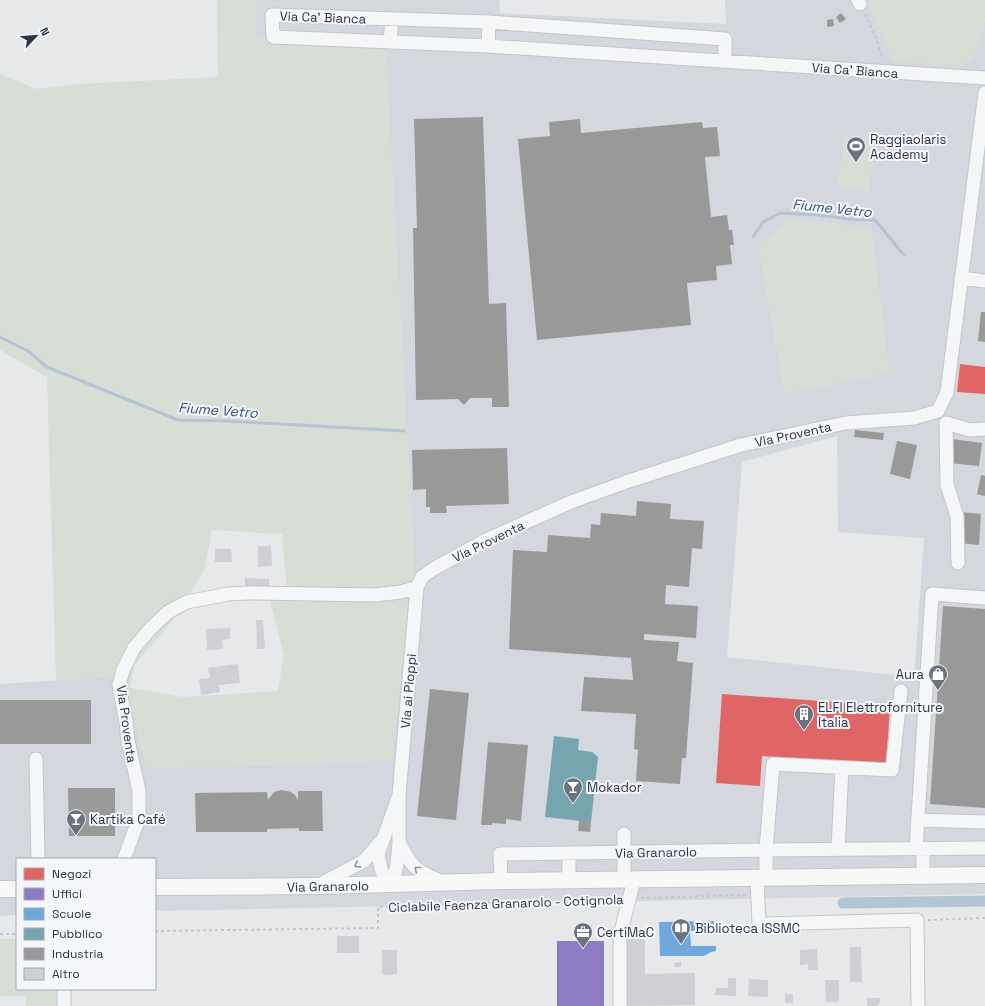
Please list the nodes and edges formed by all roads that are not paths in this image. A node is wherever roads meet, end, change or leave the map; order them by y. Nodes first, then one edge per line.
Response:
1 (392, 19) junction
2 (489, 22) junction
3 (609, 31) junction
4 (390, 42) junction
5 (488, 46) junction
6 (607, 54) junction
7 (725, 61) junction
8 (985, 78) edge
9 (985, 93) edge
10 (961, 278) junction
11 (985, 281) edge
12 (938, 411) junction
13 (946, 423) junction
14 (985, 429) edge
15 (958, 563) dead end
16 (417, 587) junction
17 (985, 598) edge
18 (901, 691) dead end
19 (36, 759) dead end
20 (842, 768) junction
21 (399, 795) junction
22 (918, 820) junction
23 (985, 822) edge
24 (624, 834) dead end
25 (384, 837) junction
26 (398, 842) junction
27 (985, 848) edge
28 (838, 849) junction
29 (920, 849) junction
30 (766, 850) junction
31 (624, 852) junction
32 (569, 853) junction
33 (38, 858) edge
34 (124, 858) edge
35 (985, 875) edge
36 (923, 876) junction
37 (762, 878) junction
38 (629, 880) junction
39 (501, 881) junction
40 (569, 881) junction
41 (448, 883) junction
42 (389, 885) junction
43 (317, 886) junction
44 (156, 887) edge
45 (64, 990) edge
46 (64, 1006) edge
47 (620, 1006) edge
48 (918, 1006) edge

1 - 2 street, Via Ca' Bianca
1 - 4 street
1 - 4 street, Via Ca' Bianca
2 - 3 street, Via Ca' Bianca
2 - 5 street
3 - 6 street
3 - 7 street, Via Ca' Bianca
4 - 5 street, Via Ca' Bianca
5 - 6 street, Via Ca' Bianca
6 - 7 street, Via Ca' Bianca
7 - 8 street, Via Ca' Bianca
9 - 10 street
10 - 11 street
10 - 12 street
12 - 13 street
12 - 16 street, Via Proventa
13 - 14 street
13 - 15 street
16 - 21 street, Via ai Pioppi
16 - 34 street, Via Proventa
17 - 22 street
18 - 20 street
19 - 33 street
20 - 28 street
20 - 30 street
21 - 25 street, Via ai Pioppi
21 - 26 street, Via ai Pioppi
22 - 23 street
22 - 29 street
24 - 31 street
25 - 42 street, Via ai Pioppi
25 -> 43 street, Via ai Pioppi
41 -> 26 street, Via ai Pioppi
26 - 42 street, Via ai Pioppi
27 - 29 street, Via Granarolo
28 - 29 street, Via Granarolo
28 - 30 street, Via Granarolo
29 - 36 street
30 - 31 street, Via Granarolo
30 - 37 street
31 - 32 street, Via Granarolo
31 - 38 street
32 - 39 street, Via Granarolo
32 - 40 street
35 - 36 main road, Via Granarolo
36 - 37 main road, Via Granarolo
37 - 38 main road, Via Granarolo
37 - 48 street
38 - 40 main road, Via Granarolo
38 - 47 street
39 - 40 main road, Via Granarolo
39 - 41 main road, Via Granarolo
41 - 42 main road, Via Granarolo
42 - 43 main road, Via Granarolo
43 - 44 main road, Via Granarolo
45 - 46 street

